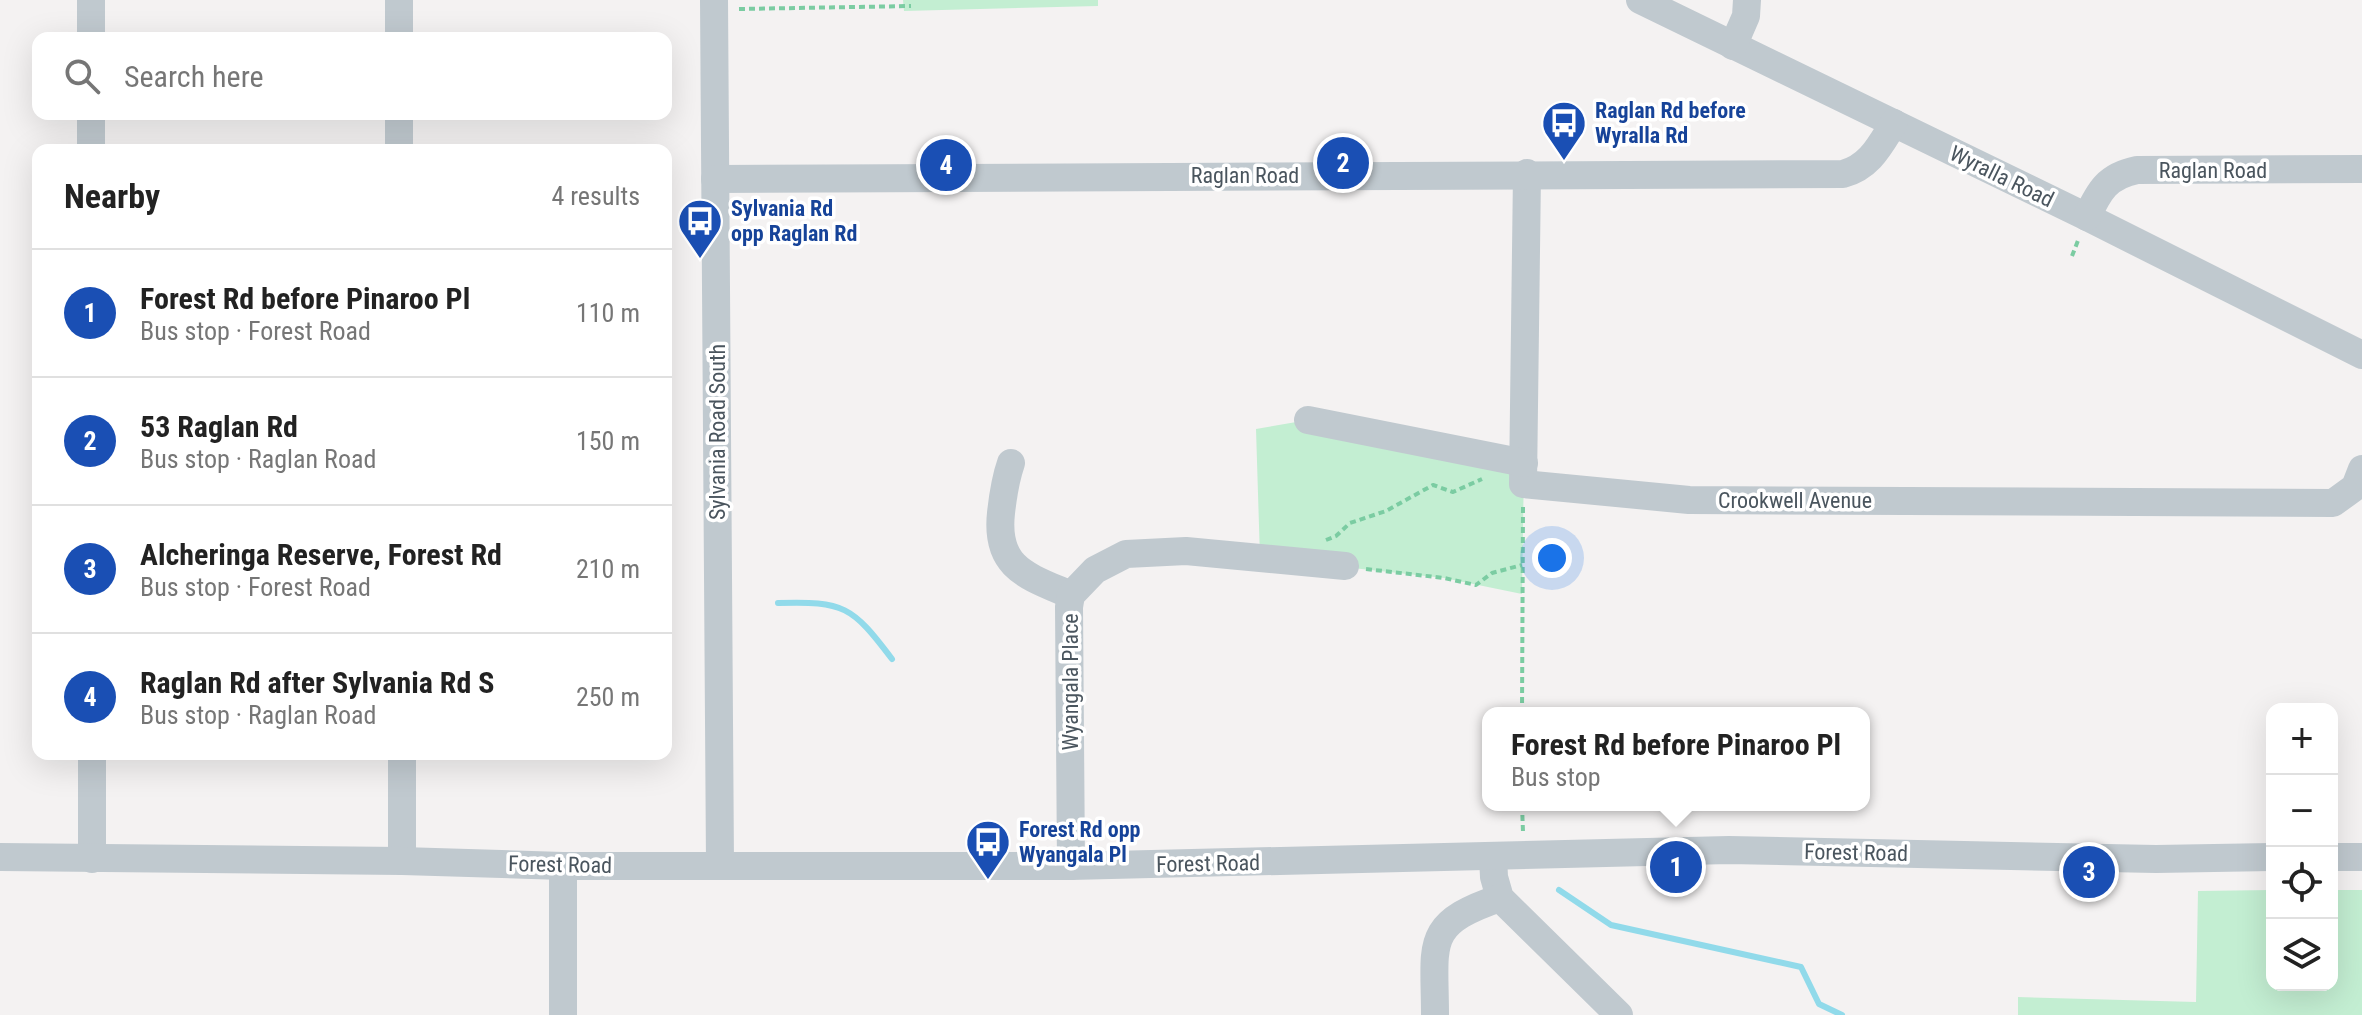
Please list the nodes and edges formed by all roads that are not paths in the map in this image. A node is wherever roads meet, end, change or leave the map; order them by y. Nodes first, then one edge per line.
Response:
1 (91, 0) edge
2 (399, 0) edge
3 (1640, 0) edge
4 (1747, 0) edge
5 (727, 5) edge
6 (91, 32) edge
7 (399, 32) edge
8 (1733, 46) junction
9 (91, 120) edge
10 (399, 120) edge
11 (1894, 123) junction
12 (91, 144) edge
13 (399, 144) edge
14 (2362, 169) edge
15 (1527, 173) junction
16 (715, 179) junction
17 (2087, 217) junction
18 (2362, 355) edge
19 (1308, 420) dead end
20 (1011, 463) dead end
21 (2362, 469) edge
22 (1524, 474) junction
23 (1345, 566) road end
24 (1071, 595) junction
25 (92, 760) edge
26 (402, 760) edge
27 (1493, 856) junction
28 (0, 857) edge
29 (2266, 857) edge
30 (2338, 857) edge
31 (2362, 857) edge
32 (92, 859) junction
33 (402, 861) junction
34 (720, 864) junction
35 (563, 866) junction
36 (1071, 866) junction
37 (1500, 898) junction
38 (563, 1015) edge
39 (1435, 1015) edge
40 (1619, 1015) edge

1 - 6 street
2 - 7 street
3 - 8 street, Wyralla Road
4 - 8 street
5 - 16 street, Sylvania Road South
8 - 11 street, Wyralla Road
9 - 12 street
10 - 13 street
11 - 15 street, Raglan Road
11 - 17 street, Wyralla Road
14 - 17 street, Raglan Road
15 - 16 street, Raglan Road
15 - 22 street
16 - 34 street, Sylvania Road South
17 - 18 street, Wyralla Road
19 - 22 street, Crookwell Avenue
20 - 24 street
21 - 22 street, Crookwell Avenue
23 - 24 street, Wyangala Place
24 - 36 street, Wyangala Place
25 - 32 street
26 - 33 street
27 - 29 street, Forest Road
27 - 36 street, Forest Road
27 - 37 street
28 - 32 street, Forest Road
30 - 31 street
32 - 33 street, Forest Road
33 - 35 street, Forest Road
34 - 35 street, Forest Road
34 - 36 street, Forest Road
35 - 38 street
37 - 39 street
37 - 40 street

